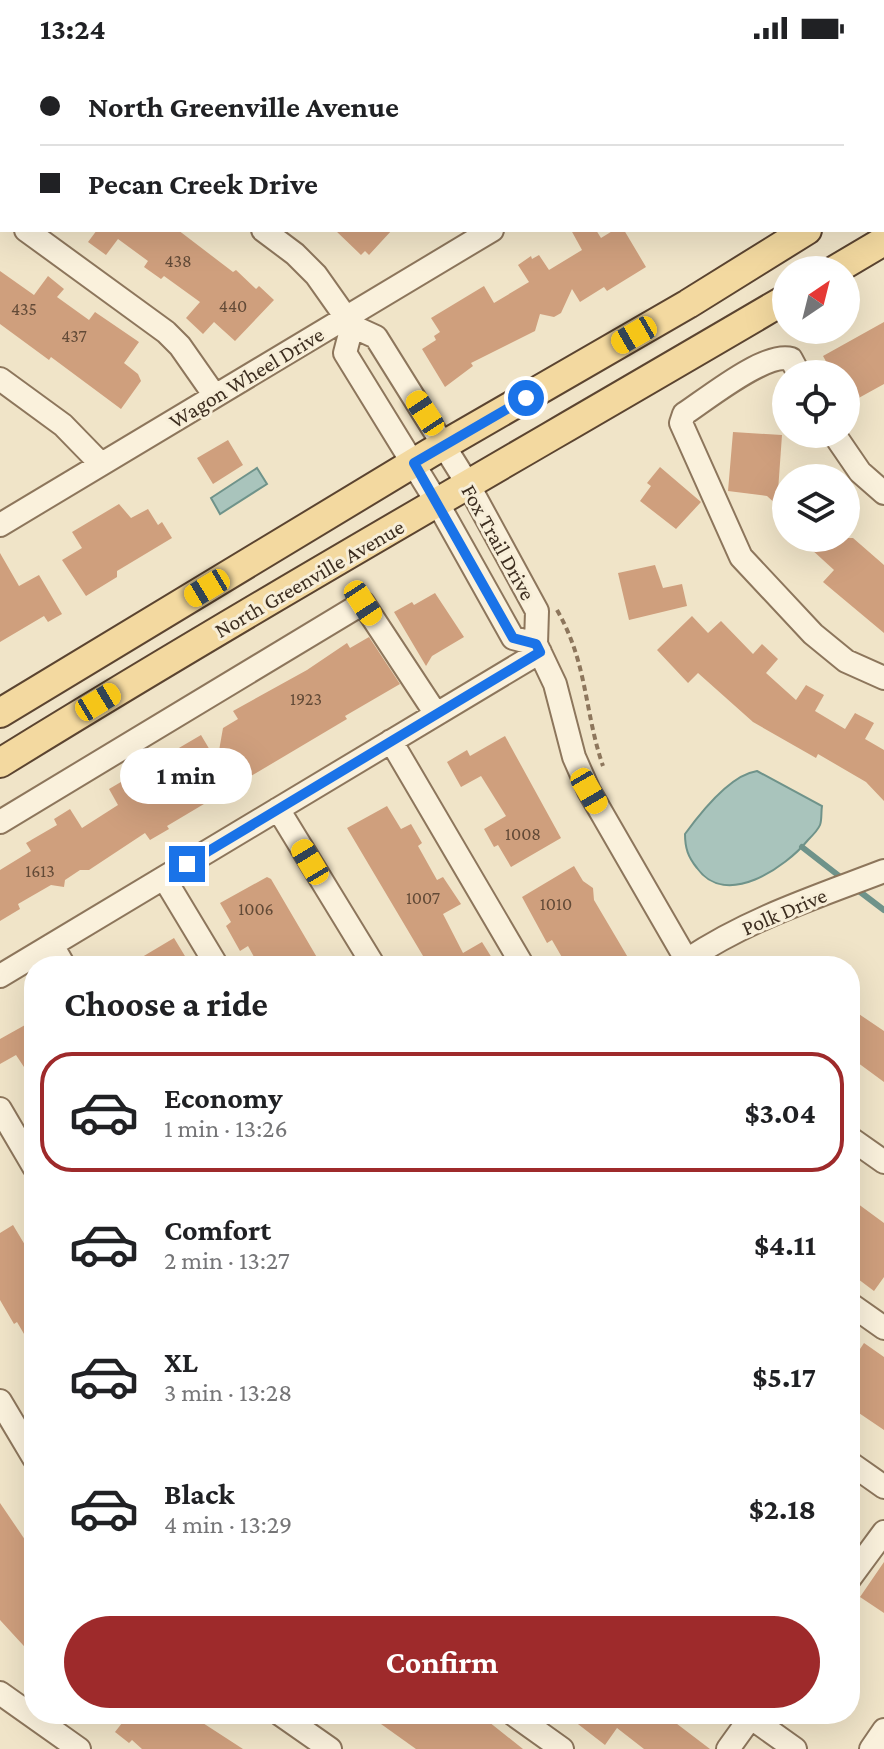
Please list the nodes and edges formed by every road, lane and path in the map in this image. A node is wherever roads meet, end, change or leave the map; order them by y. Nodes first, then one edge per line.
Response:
1 (29, 232) edge
2 (266, 232) edge
3 (804, 232) edge
4 (467, 236) edge
5 (884, 241) edge
6 (859, 256) edge
7 (772, 307) edge
8 (349, 321) junction
9 (792, 360) edge
10 (0, 379) edge
11 (215, 396) junction
12 (445, 445) junction
13 (844, 448) edge
14 (414, 463) junction
15 (101, 464) junction
16 (469, 486) junction
17 (884, 493) edge
18 (438, 504) junction
19 (0, 525) edge
20 (555, 607) dead end
21 (538, 648) junction
22 (884, 678) edge
23 (0, 713) edge
24 (436, 714) junction
25 (391, 741) junction
26 (0, 763) edge
27 (605, 771) dead end
28 (278, 809) junction
29 (0, 822) edge
30 (884, 871) edge
31 (164, 878) junction
32 (52, 945) junction
33 (34, 956) edge
34 (58, 956) edge
35 (211, 956) edge
36 (368, 956) edge
37 (517, 956) edge
38 (685, 956) edge
39 (700, 956) edge
40 (24, 962) edge
41 (0, 976) edge
42 (0, 1109) edge
43 (860, 1145) edge
44 (24, 1150) edge
45 (884, 1162) edge
46 (860, 1311) edge
47 (884, 1328) edge
48 (0, 1401) edge
49 (24, 1441) edge
50 (860, 1470) edge
51 (884, 1487) edge
52 (884, 1532) edge
53 (860, 1564) edge
54 (0, 1693) edge
55 (24, 1710) edge
56 (44, 1724) edge
57 (294, 1724) edge
58 (527, 1724) edge
59 (743, 1724) edge
60 (759, 1724) edge
61 (884, 1730) edge
62 (79, 1749) edge
63 (330, 1749) edge
64 (562, 1749) edge
65 (728, 1749) edge
66 (795, 1749) edge
67 (871, 1749) edge

1 - 11 street
2 - 8 street, Fox Trail Drive
3 - 12 main road, North Greenville Avenue
4 - 8 street, Wagon Wheel Drive
5 - 6 main road
7 - 16 main road, North Greenville Avenue
8 - 11 street, Wagon Wheel Drive
8 - 12 street, Fox Trail Drive
8 - 14 street, Fox Trail Drive
9 - 22 street
10 - 15 street
11 - 15 street, Wagon Wheel Drive
12 - 14 main road, North Greenville Avenue
12 - 16 street, Fox Trail Drive
13 - 17 street
14 - 18 street, Fox Trail Drive
14 - 23 main road, North Greenville Avenue
15 - 19 street, Wagon Wheel Drive
16 - 18 main road, North Greenville Avenue
16 - 21 street, Fox Trail Drive
18 - 21 street, Fox Trail Drive
18 - 26 main road, North Greenville Avenue
20 - 27 path
21 - 24 street
21 - 38 street, Fox Trail Drive
24 - 25 street
24 - 29 street
25 - 28 street
25 - 37 street
28 - 31 street
28 - 36 street
30 - 39 street, Polk Drive
31 - 32 street
31 - 35 street
32 - 33 street
32 - 34 street
40 - 41 street
42 - 44 street
43 - 45 street
46 - 47 street
48 - 49 street
50 - 51 street
52 - 53 street
54 - 55 street
56 - 62 street
57 - 63 street
58 - 64 street
59 - 65 street
60 - 66 street
61 - 67 street

